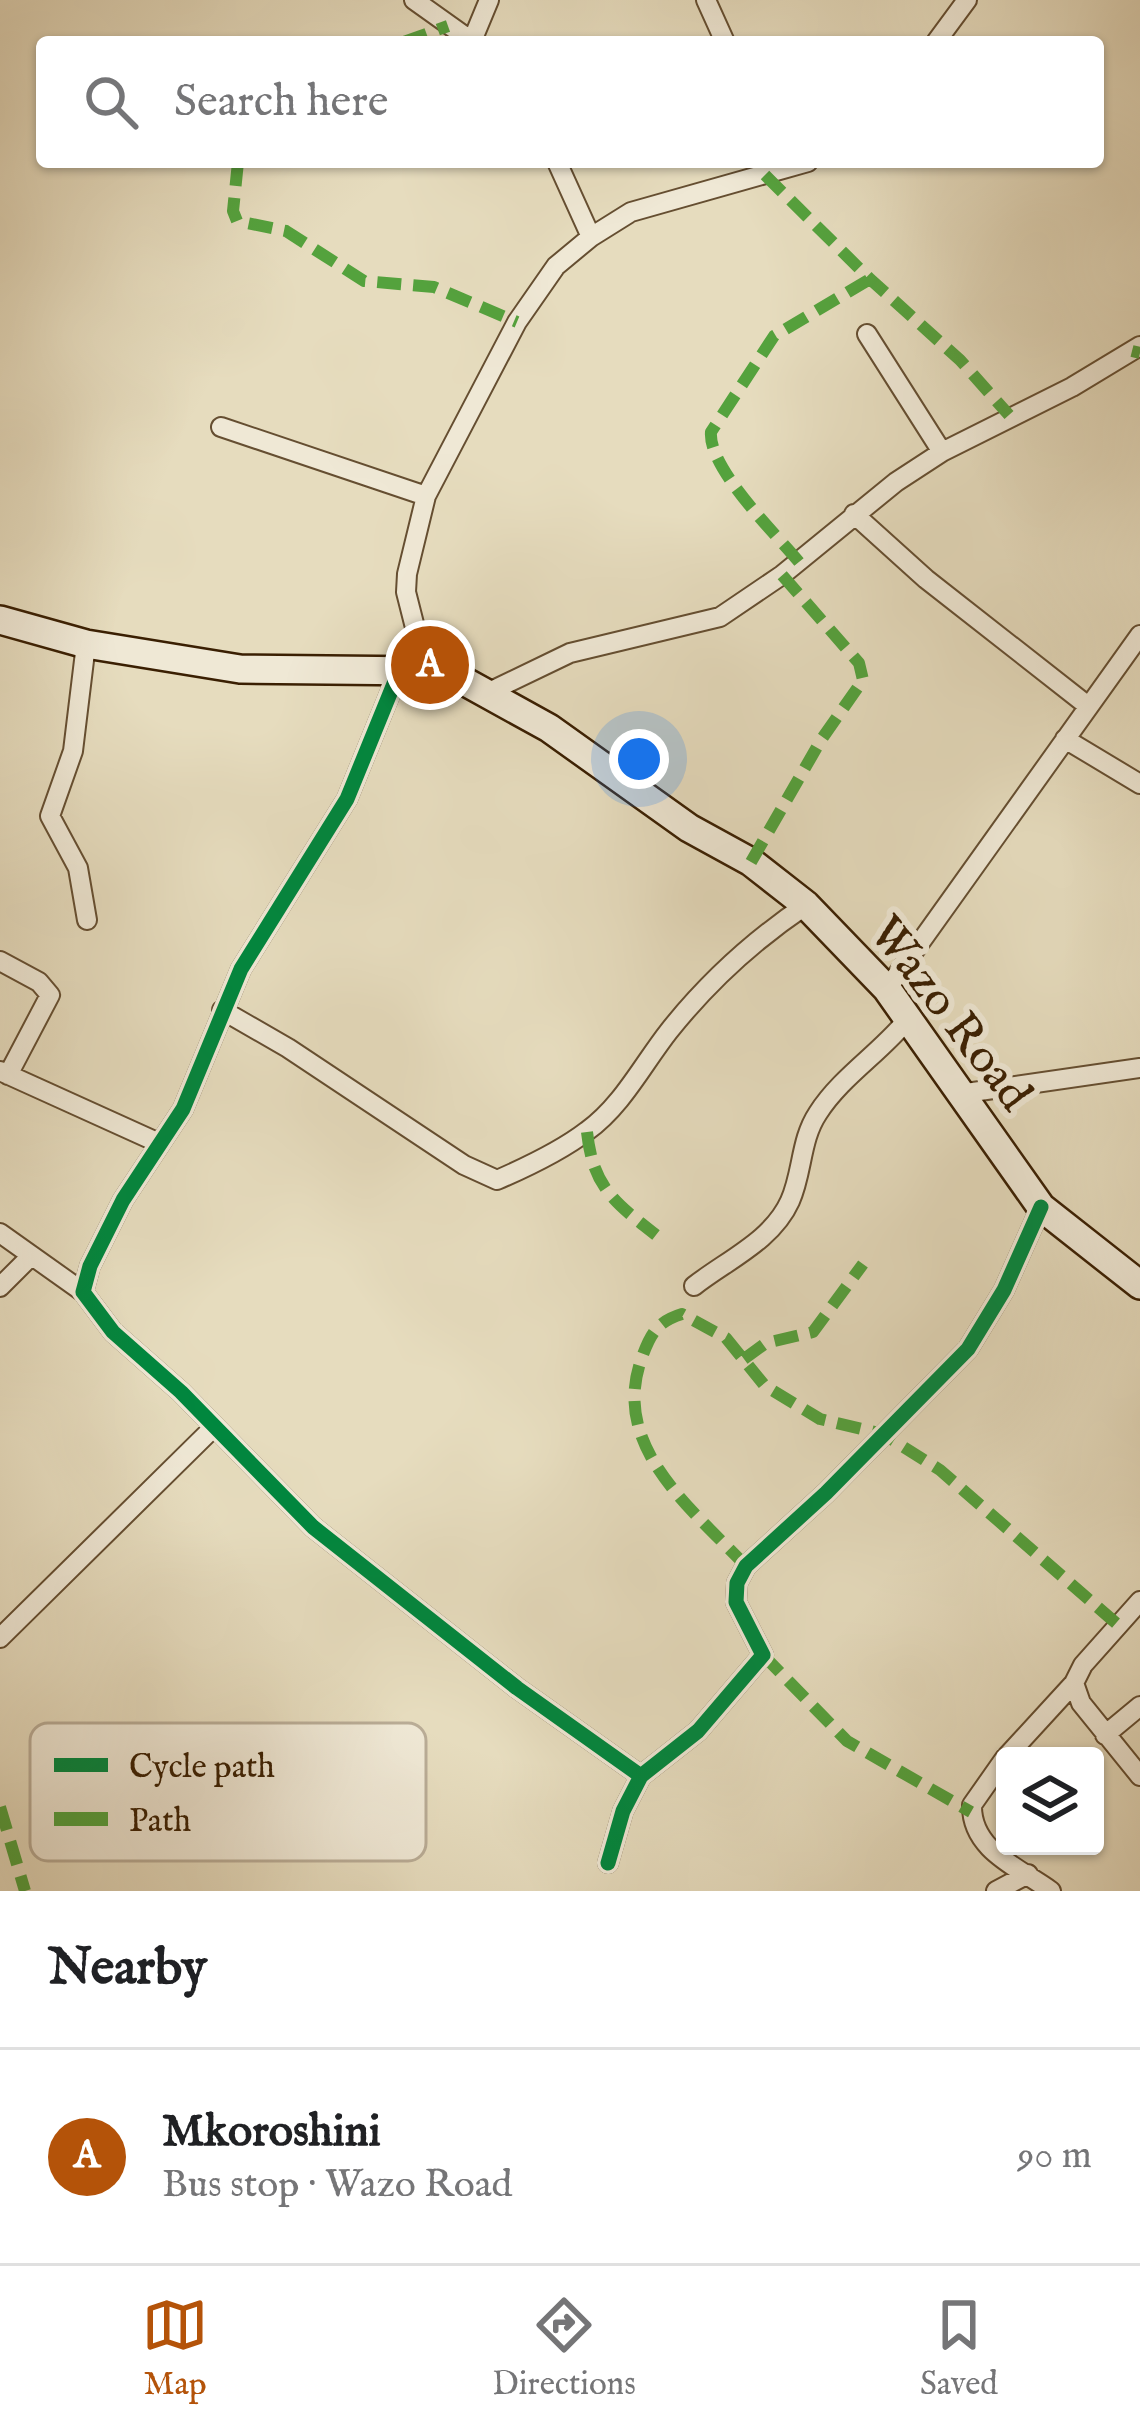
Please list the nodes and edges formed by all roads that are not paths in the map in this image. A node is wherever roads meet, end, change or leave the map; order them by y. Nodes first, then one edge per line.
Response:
1 (413, 0) edge
2 (489, 0) edge
3 (706, 0) edge
4 (967, 0) edge
5 (465, 36) edge
6 (474, 36) edge
7 (721, 36) edge
8 (940, 36) edge
9 (560, 168) edge
10 (786, 168) edge
11 (591, 237) junction
12 (868, 334) dead end
13 (1140, 346) edge
14 (220, 427) dead end
15 (942, 452) junction
16 (426, 496) junction
17 (854, 514) junction
18 (0, 620) edge
19 (1140, 635) edge
20 (86, 644) junction
21 (413, 670) junction
22 (487, 693) junction
23 (1088, 706) junction
24 (1065, 739) junction
25 (1140, 784) edge
26 (806, 905) junction
27 (87, 920) dead end
28 (0, 961) edge
29 (886, 989) junction
30 (222, 1010) junction
31 (907, 1020) junction
32 (1140, 1068) edge
33 (4, 1073) edge
34 (959, 1094) junction
35 (159, 1143) junction
36 (1041, 1208) junction
37 (0, 1233) edge
38 (31, 1256) junction
39 (1140, 1285) edge
40 (694, 1286) dead end
41 (0, 1287) edge
42 (83, 1292) junction
43 (213, 1428) junction
44 (1140, 1601) edge
45 (0, 1638) edge
46 (1074, 1683) junction
47 (1140, 1706) edge
48 (1105, 1735) junction
49 (1015, 1747) edge
50 (996, 1769) edge
51 (641, 1776) junction
52 (1140, 1776) edge
53 (996, 1853) edge
54 (1000, 1855) edge
55 (608, 1863) dead end
56 (1028, 1874) junction
57 (996, 1891) edge
58 (1051, 1891) edge

1 - 5 street
2 - 6 street
3 - 7 street
4 - 8 street
9 - 11 street
10 - 11 street
11 - 16 street
12 - 15 street
13 - 15 street
14 - 16 street
15 - 17 street
16 - 21 street
17 - 22 street
17 - 23 street
18 - 20 main road, Wazo Road
19 - 23 street
20 - 21 main road, Wazo Road
20 - 27 street
21 - 22 main road, Wazo Road
21 - 30 street
22 - 26 main road, Wazo Road
23 - 24 street
24 - 25 street
24 - 29 street
26 - 29 main road, Wazo Road
26 - 30 street
28 - 33 street
29 - 31 main road, Wazo Road
30 - 35 street
31 - 34 main road, Wazo Road
31 - 40 street
32 - 34 street
33 - 35 street
34 - 36 main road, Wazo Road
35 - 42 street
36 - 39 main road, Wazo Road
36 - 51 street
37 - 38 street
38 - 41 street
38 - 42 street
42 - 43 street
43 - 45 street
43 - 51 street
44 - 46 street
46 - 48 street
46 - 49 street
47 - 48 street
48 - 52 street
50 - 53 street
51 - 55 street
54 - 56 street
56 - 57 street
56 - 58 street

